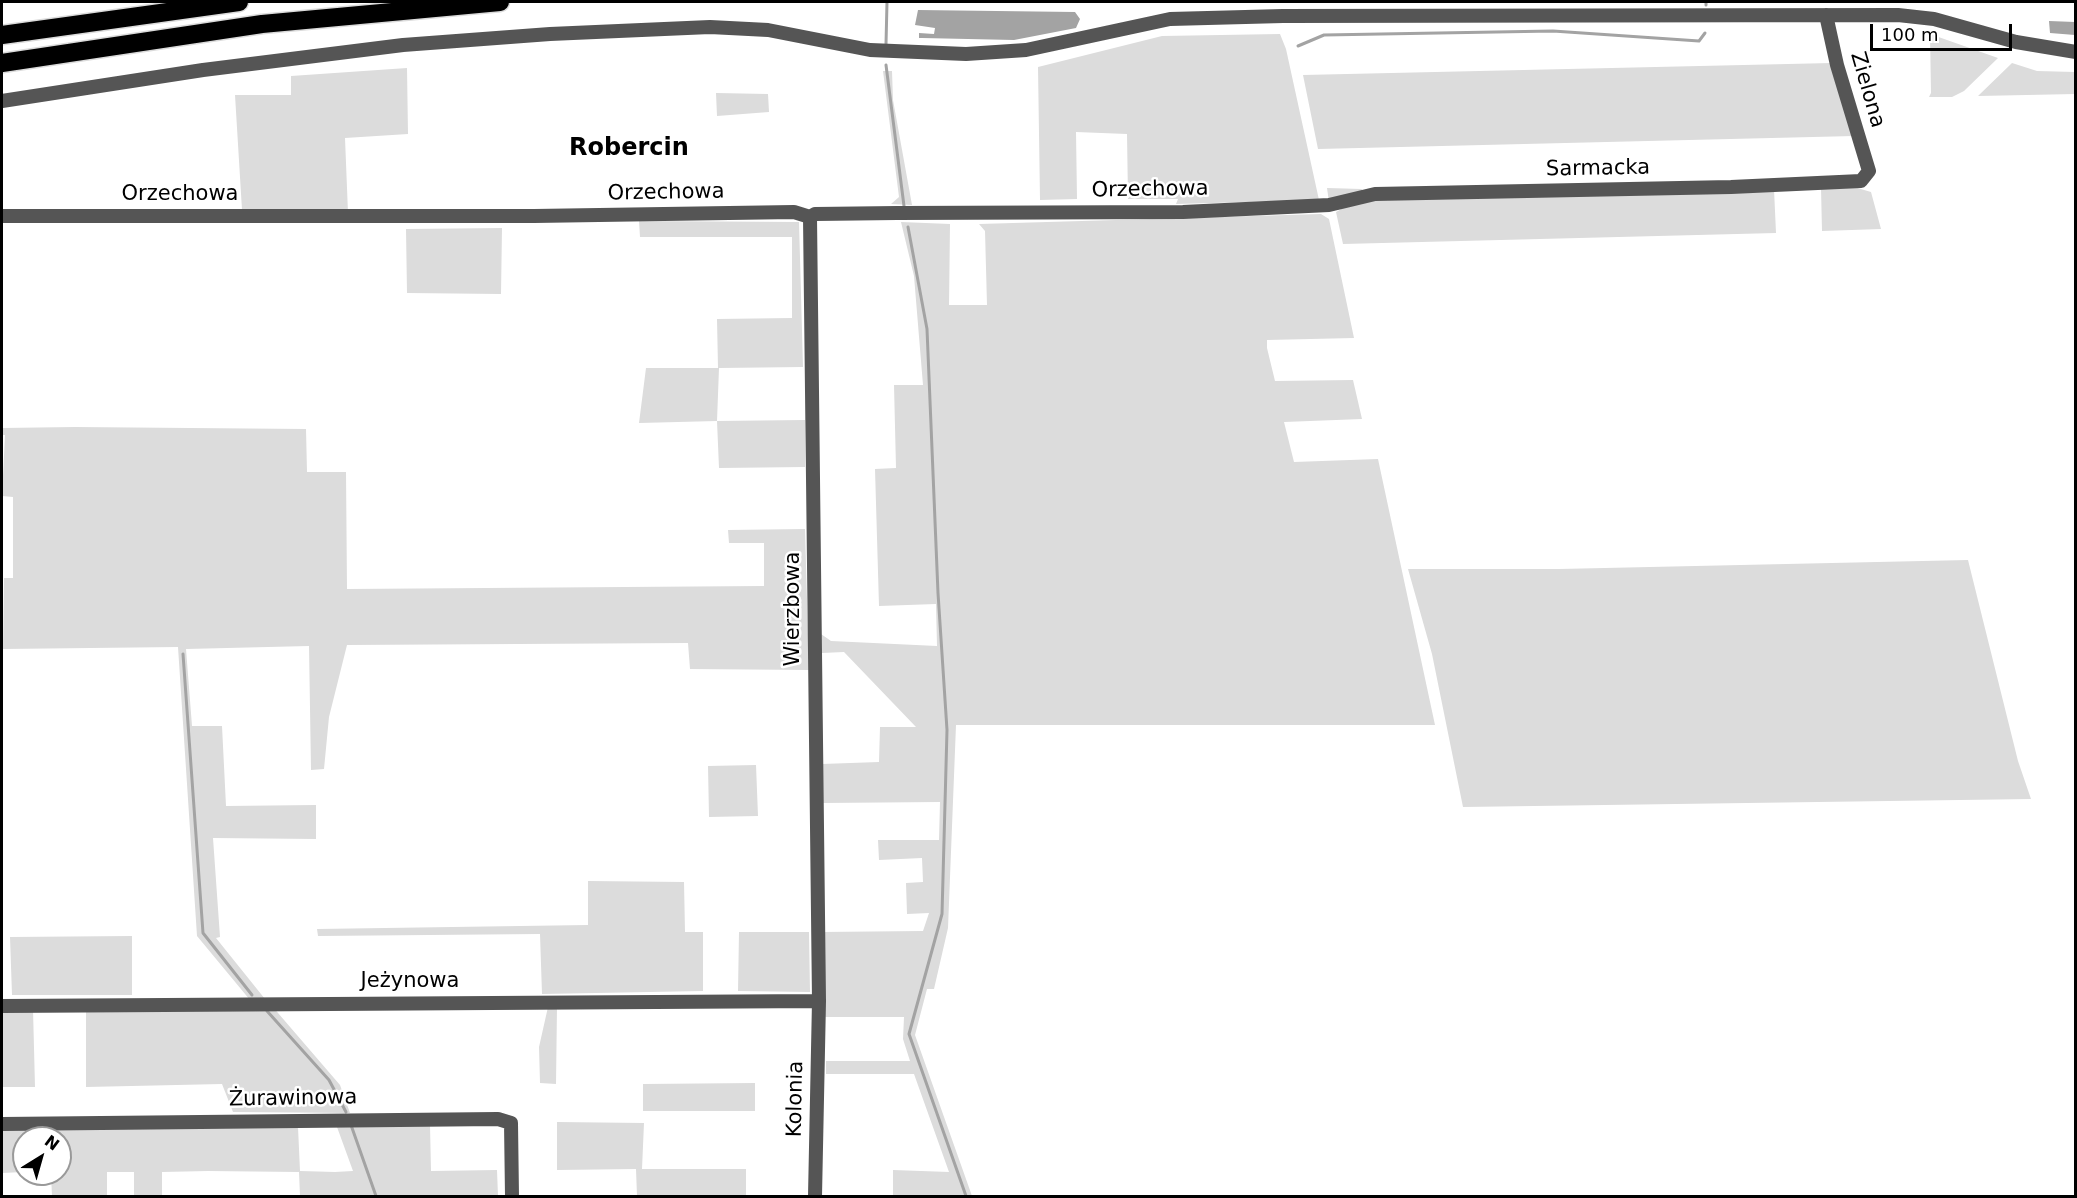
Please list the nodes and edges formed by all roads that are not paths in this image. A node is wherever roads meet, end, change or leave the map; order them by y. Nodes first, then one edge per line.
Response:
1 (239, 2) edge
2 (500, 2) edge
3 (1826, 15) junction
4 (2, 35) edge
5 (2076, 52) edge
6 (2, 63) edge
7 (2, 101) edge
8 (1867, 175) joint
9 (1329, 205) joint
10 (2, 216) edge
11 (810, 217) junction
12 (819, 1001) junction
13 (2, 1006) edge
14 (2, 1124) edge
15 (512, 1197) edge
16 (815, 1197) edge

1 - 4 highway
2 - 6 highway
3 - 5 street
3 - 7 street
3 - 8 street, Zielona
8 - 9 street, Sarmacka
9 - 11 street, Orzechowa
10 - 11 street, Orzechowa
11 - 12 street, Wierzbowa
12 - 13 street, Jeżynowa
12 - 16 street, Kolonia
14 - 15 street, Żurawinowa

